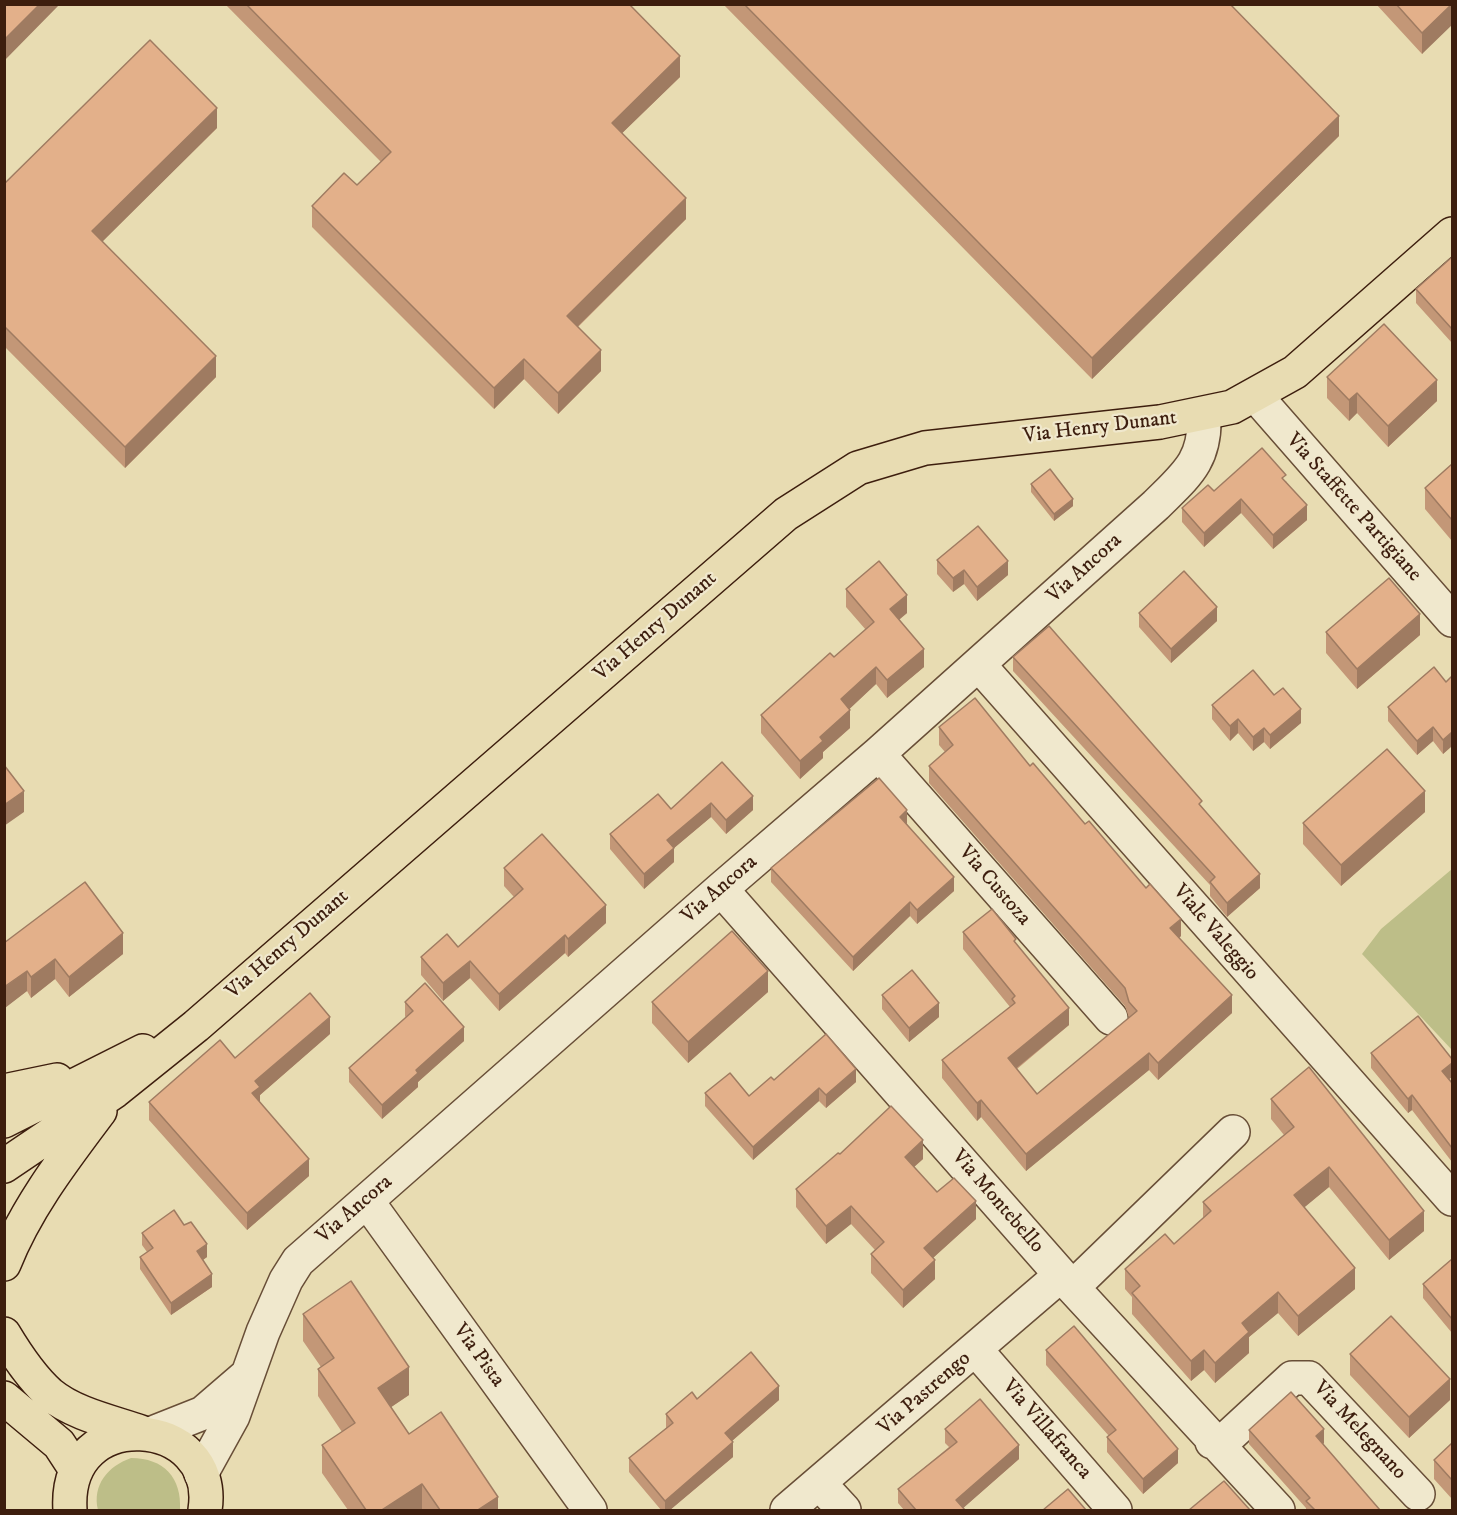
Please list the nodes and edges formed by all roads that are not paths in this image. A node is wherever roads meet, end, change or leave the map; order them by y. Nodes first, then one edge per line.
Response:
1 (1452, 234) edge
2 (1256, 396) junction
3 (1204, 415) junction
4 (1452, 620) edge
5 (979, 665) junction
6 (878, 754) junction
7 (721, 889) junction
8 (1111, 1018) dead end
9 (110, 1080) junction
10 (4, 1091) edge
11 (4, 1121) edge
12 (1233, 1132) dead end
13 (4, 1166) edge
14 (1452, 1199) edge
15 (367, 1201) junction
16 (4, 1264) edge
17 (1067, 1281) junction
18 (4, 1334) edge
19 (976, 1350) junction
20 (246, 1376) junction
21 (4, 1398) edge
22 (146, 1433) junction
23 (1212, 1442) junction
24 (76, 1470) junction
25 (201, 1474) junction
26 (820, 1484) junction
27 (1418, 1494) dead end
28 (70, 1510) edge
29 (205, 1510) edge
30 (590, 1510) edge
31 (787, 1510) edge
32 (844, 1510) edge
33 (1115, 1510) edge
34 (1278, 1510) edge

1 - 2 main road
2 - 3 main road, Via Henry Dunant
2 - 4 street, Via Staffette Partigiane
3 - 5 street, Via Ancora
3 - 9 main road, Via Henry Dunant
5 - 6 street, Via Ancora
5 - 14 street, Viale Valeggio
6 - 7 street, Via Ancora
6 - 8 street, Via Custoza
7 - 15 street, Via Ancora
7 - 17 street, Via Montebello
9 - 10 main road
9 - 11 main road
9 - 13 main road
9 - 16 main road
12 - 17 street, Via Pastrengo
15 - 20 street, Via Ancora
15 - 30 street, Via Pista
17 - 19 street, Via Pastrengo
17 - 23 street, Via Montebello
18 - 22 main road
19 - 26 street, Via Pastrengo
19 - 33 street, Via Villafranca
20 - 22 street, Via Ancora
20 - 25 street, Via Ancora
21 - 24 main road
22 - 24 main road, Via Ancora
22 - 25 main road
23 - 27 street, Via Melegnano
23 - 34 street, Via Montebello
24 - 28 main road, Via Ancora
25 - 29 main road
26 - 31 street, Via Pastrengo
26 - 32 street

